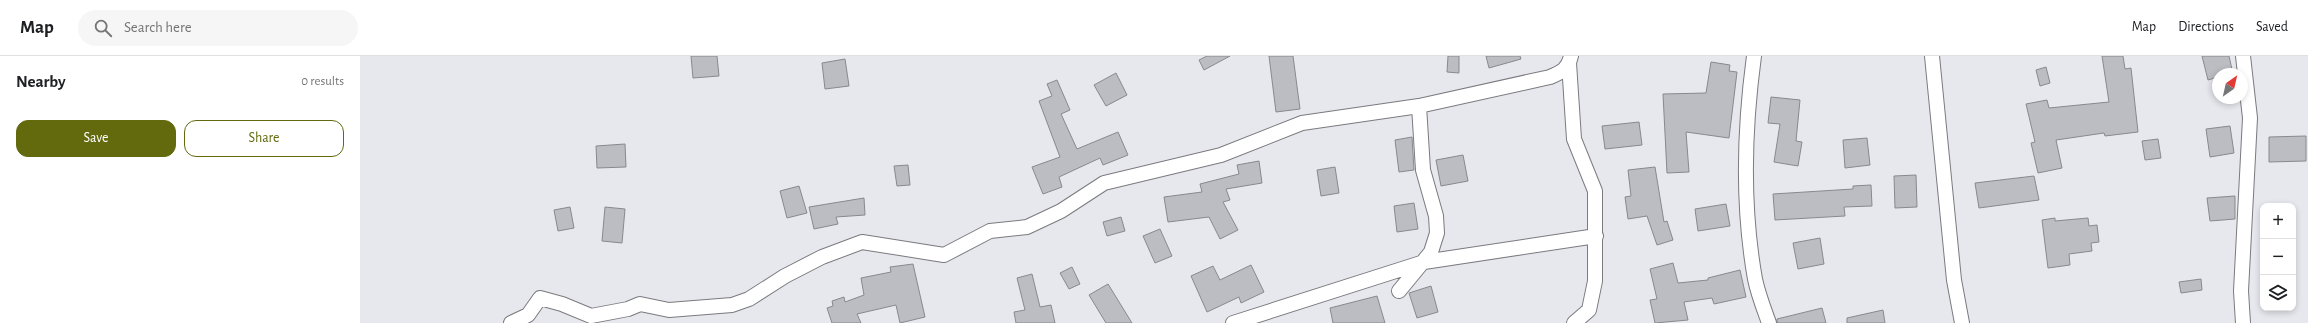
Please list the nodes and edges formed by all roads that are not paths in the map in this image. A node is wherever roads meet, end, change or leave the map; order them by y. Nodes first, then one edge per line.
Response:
1 (1754, 56) edge
2 (1932, 56) edge
3 (2243, 56) edge
4 (1570, 59) edge
5 (1419, 106) junction
6 (1596, 236) junction
7 (1424, 262) junction
8 (1399, 291) dead end
9 (511, 323) edge
10 (1233, 323) edge
11 (1574, 323) edge
12 (1769, 323) edge
13 (1962, 323) edge
14 (2243, 323) edge

1 - 12 street
2 - 13 street
3 - 14 street
4 - 5 street
4 - 6 street
5 - 7 street
5 - 9 street
6 - 7 street
6 - 11 street
7 - 8 street
7 - 10 street

